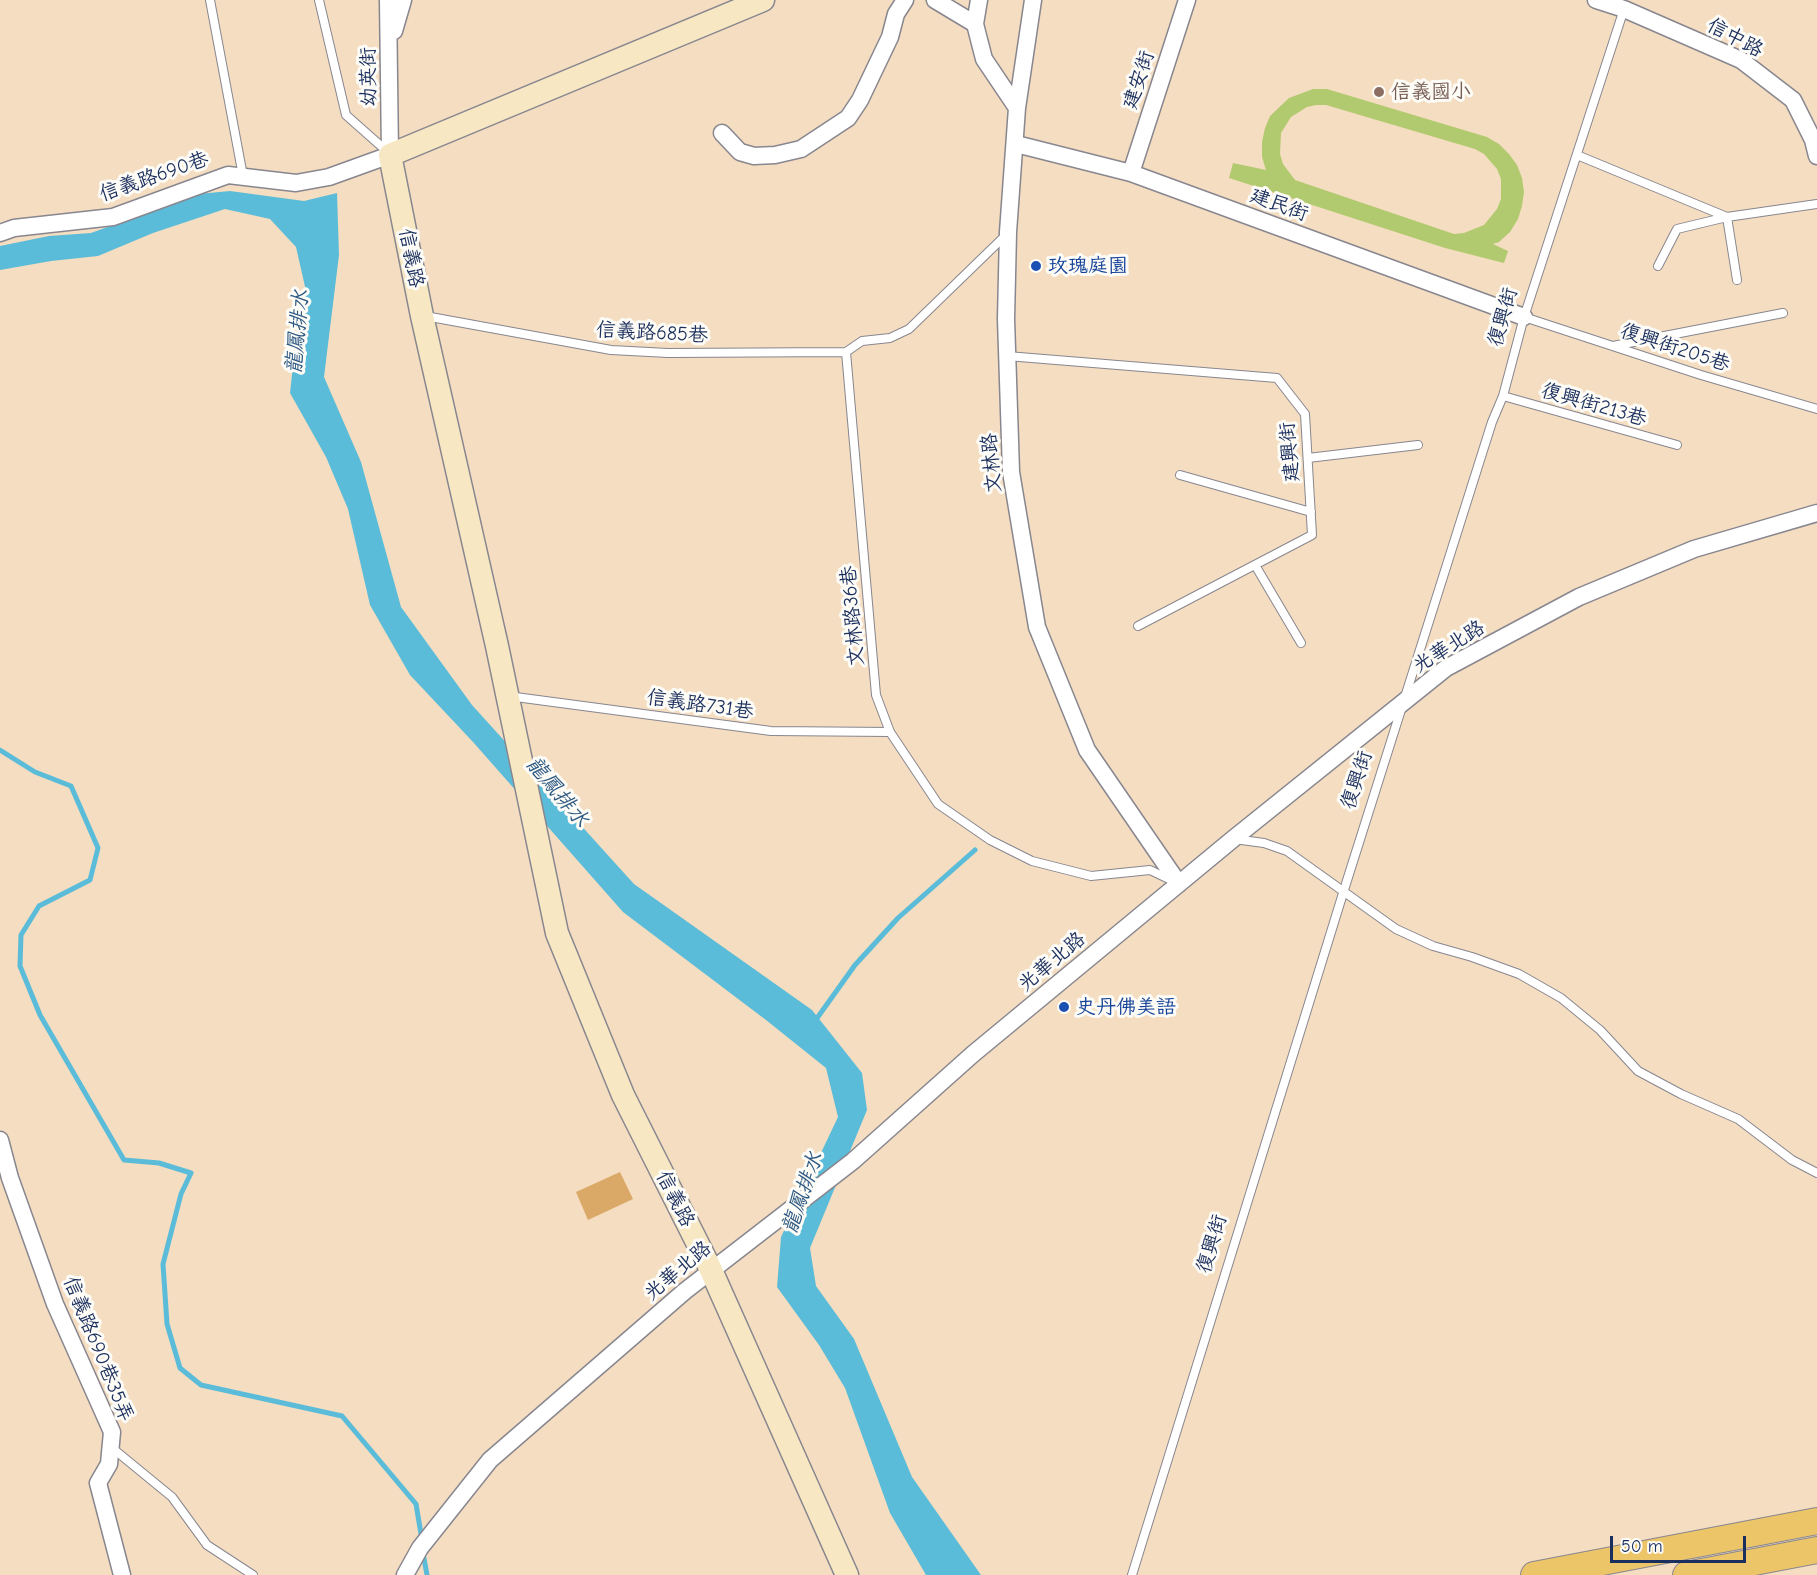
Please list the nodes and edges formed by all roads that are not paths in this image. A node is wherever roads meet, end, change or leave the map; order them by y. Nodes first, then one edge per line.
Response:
1 (210, 0) edge
2 (319, 0) edge
3 (388, 0) edge
4 (403, 0) edge
5 (763, 0) edge
6 (905, 0) edge
7 (935, 0) edge
8 (979, 0) edge
9 (1033, 0) edge
10 (1187, 0) edge
11 (1596, 0) edge
12 (1625, 4) edge
13 (733, 6) edge
14 (975, 24) junction
15 (390, 44) junction
16 (1017, 108) junction
17 (722, 133) dead end
18 (1016, 144) junction
19 (390, 154) junction
20 (1577, 155) junction
21 (1817, 156) edge
22 (1131, 172) junction
23 (243, 176) junction
24 (1817, 204) edge
25 (1727, 217) junction
26 (1008, 232) junction
27 (0, 233) edge
28 (1658, 266) dead end
29 (1737, 280) dead end
30 (1783, 313) dead end
31 (422, 316) junction
32 (1524, 317) junction
33 (1612, 346) junction
34 (846, 352) junction
35 (1007, 356) junction
36 (1503, 396) junction
37 (1817, 409) edge
38 (1418, 445) dead end
39 (1677, 445) dead end
40 (1308, 458) junction
41 (1180, 475) dead end
42 (1311, 512) junction
43 (1817, 513) edge
44 (1255, 565) junction
45 (1138, 626) dead end
46 (1301, 643) dead end
47 (508, 696) junction
48 (1405, 701) junction
49 (890, 732) junction
50 (1233, 839) junction
51 (1179, 884) junction
52 (1344, 890) junction
53 (0, 1140) edge
54 (1817, 1173) edge
55 (711, 1270) junction
56 (111, 1447) junction
57 (1817, 1521) edge
58 (1817, 1550) edge
59 (1740, 1555) edge
60 (122, 1575) edge
61 (252, 1575) edge
62 (405, 1575) edge
63 (847, 1575) edge
64 (1132, 1575) edge
65 (1534, 1575) edge
66 (1686, 1575) edge

1 - 23 lane
2 - 19 lane
3 - 15 street, 幼英街
4 - 15 street
5 - 13 street
6 - 17 street
7 - 14 street
8 - 14 street
9 - 16 street, 文林路
10 - 22 street, 建安街
11 - 12 street, 信中路
12 - 20 lane, 復興街
12 - 21 street, 信中路
13 - 19 street
14 - 16 street
15 - 19 street, 幼英街
16 - 18 street, 文林路
18 - 22 street, 建民街
18 - 26 street, 文林路
19 - 23 street, 信義路690巷
19 - 31 street, 信義路
20 - 25 lane
20 - 32 lane, 復興街
22 - 32 street, 建民街
23 - 27 street, 信義路690巷
24 - 25 lane
25 - 28 lane
25 - 29 lane
26 - 34 lane
26 - 35 street, 文林路
30 - 33 lane
31 - 34 lane, 信義路685巷
31 - 47 street, 信義路
32 - 33 lane, 復興街205巷
32 - 36 lane, 復興街
33 - 37 lane, 復興街205巷
34 - 49 lane, 文林路36巷
35 - 40 lane, 建興街
35 - 51 street, 文林路
36 - 39 lane, 復興街213巷
36 - 48 lane, 復興街
38 - 40 lane
40 - 42 lane, 建興街
41 - 42 lane
42 - 44 lane, 建興街
43 - 48 street, 光華北路
44 - 45 lane, 建興街
44 - 46 lane
47 - 49 lane, 信義路731巷
47 - 55 street, 信義路
48 - 50 street, 光華北路
48 - 52 lane, 復興街
49 - 51 lane, 文林路36巷
50 - 51 street, 光華北路
50 - 52 lane
51 - 55 street, 光華北路
52 - 54 lane
52 - 64 lane, 復興街
53 - 56 street, 信義路690巷35弄
55 - 62 street, 光華北路
55 - 63 street, 信義路
56 - 60 street, 信義路690巷35弄
56 - 61 lane
57 - 59 main road
58 - 59 main road
59 - 65 main road
59 - 66 main road

